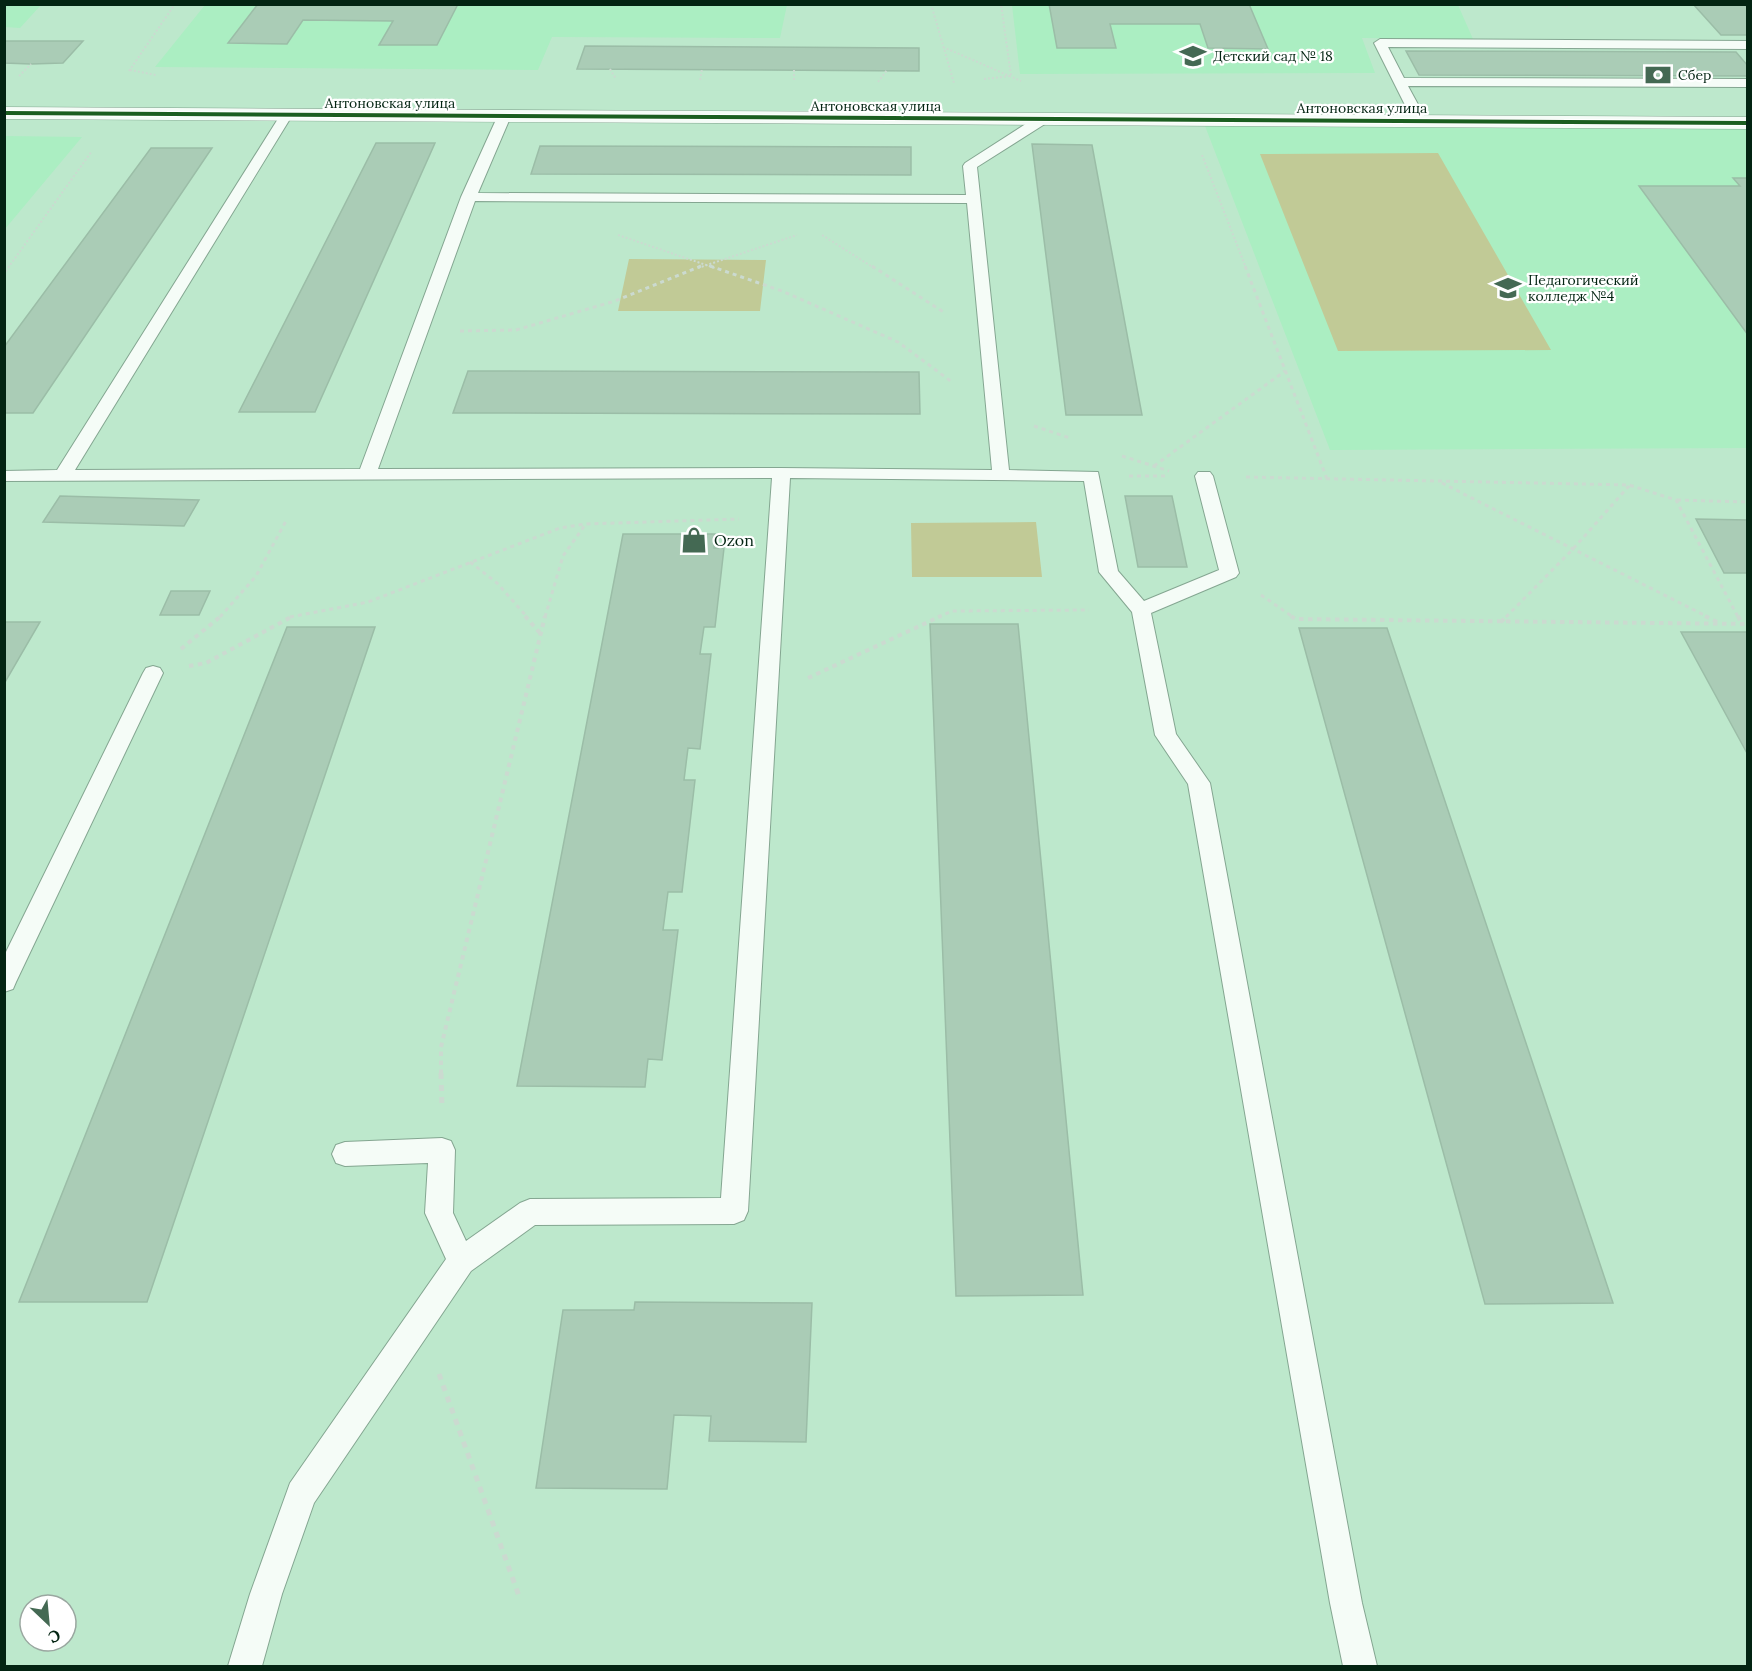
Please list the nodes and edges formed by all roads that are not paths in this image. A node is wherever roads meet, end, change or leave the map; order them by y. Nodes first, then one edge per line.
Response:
1 (1748, 45) edge
2 (1400, 82) junction
3 (1748, 83) edge
4 (4, 113) edge
5 (287, 114) junction
6 (504, 116) junction
7 (1043, 119) junction
8 (1420, 121) junction
9 (1748, 123) edge
10 (468, 197) junction
11 (971, 200) junction
12 (368, 473) junction
13 (781, 473) junction
14 (1001, 475) junction
15 (4, 476) edge
16 (1204, 476) road end
17 (62, 477) junction
18 (1141, 610) junction
19 (153, 673) road end
20 (4, 982) edge
21 (345, 1155) dead end
22 (460, 1261) junction
23 (245, 1666) edge
24 (1360, 1666) edge

1 - 2 lane
2 - 3 lane
2 - 8 lane
4 - 5 street, Антоновская улица
5 - 6 street, Антоновская улица
5 - 17 lane
6 - 7 street, Антоновская улица
6 - 10 lane
7 - 8 street, Антоновская улица
7 - 11 lane
8 - 9 street, Антоновская улица
10 - 11 lane
10 - 12 lane
11 - 14 lane
12 - 13 lane
12 - 17 lane
13 - 14 lane
13 - 22 lane
14 - 18 lane
15 - 17 lane
16 - 18 lane
18 - 24 lane
19 - 20 lane
21 - 22 lane
22 - 23 lane

